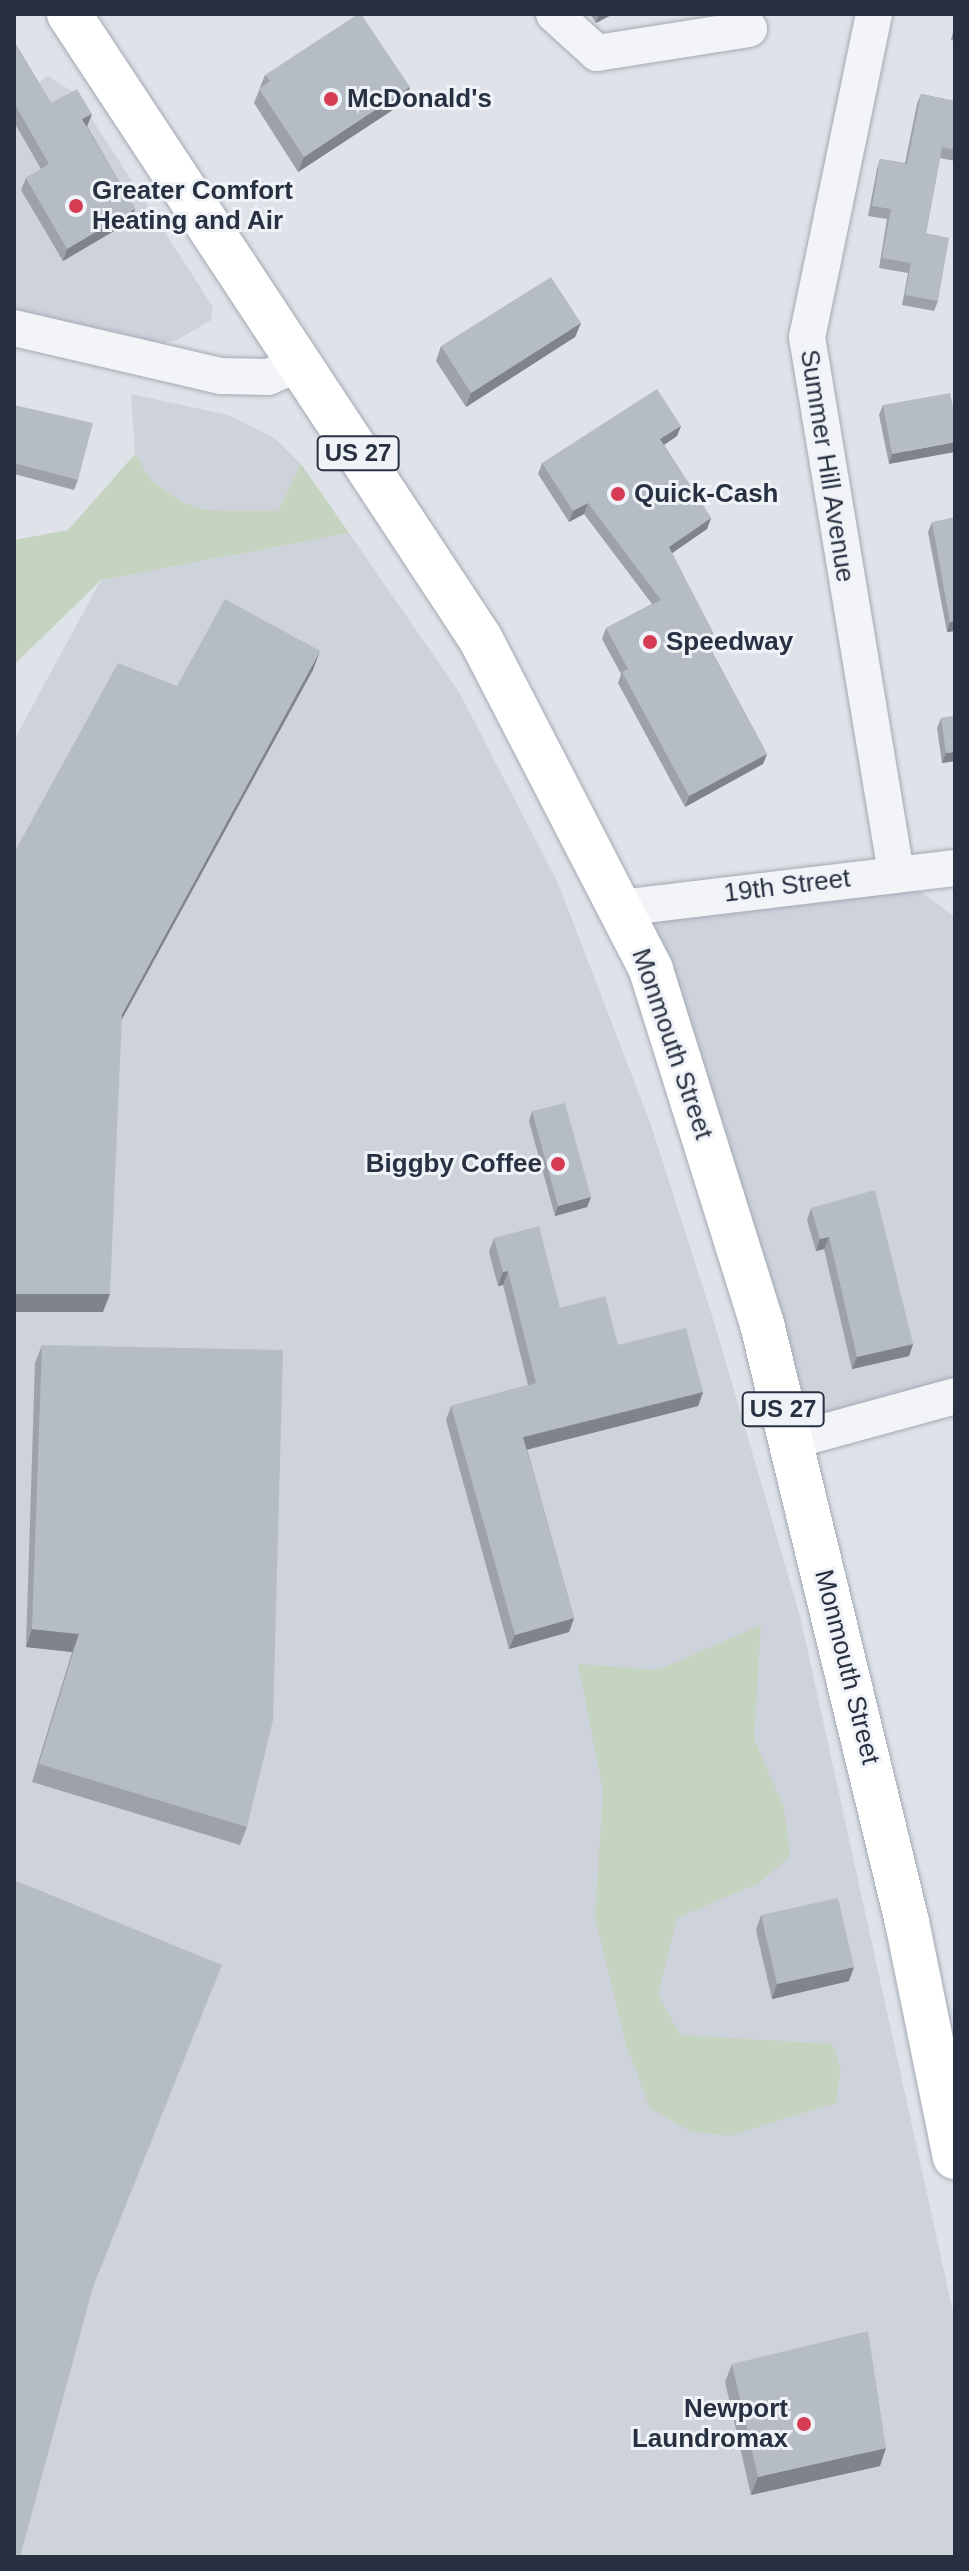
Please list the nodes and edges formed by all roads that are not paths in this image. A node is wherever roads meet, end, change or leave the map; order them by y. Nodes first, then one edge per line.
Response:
1 (554, 14) edge
2 (874, 14) edge
3 (76, 18) edge
4 (749, 29) dead end
5 (14, 328) edge
6 (299, 364) junction
7 (955, 868) edge
8 (896, 873) junction
9 (620, 908) junction
10 (955, 1396) edge
11 (791, 1441) junction
12 (907, 1922) junction
13 (955, 2020) edge
14 (955, 2157) edge

1 - 4 street
2 - 8 street, Summer Hill Avenue
3 - 6 main road, Monmouth Street / US 27
5 - 6 street
6 - 9 main road, Monmouth Street / US 27
7 - 8 street, 19th Street
8 - 9 street, 19th Street
9 - 11 main road, Monmouth Street / US 27
10 - 11 street
11 - 12 main road, Monmouth Street / US 27
12 - 13 main road
12 - 14 main road, Monmouth Street / US 27

